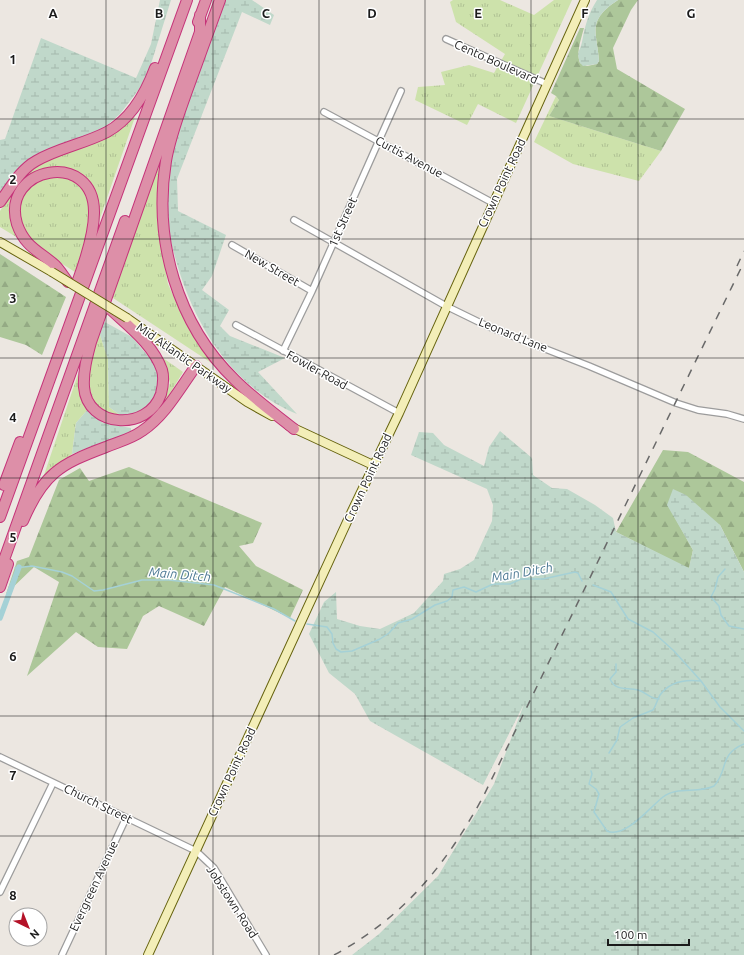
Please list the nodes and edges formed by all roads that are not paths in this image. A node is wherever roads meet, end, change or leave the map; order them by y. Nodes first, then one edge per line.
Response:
1 (180, 0) edge
2 (187, 0) edge
3 (206, 0) edge
4 (220, 0) edge
5 (585, 0) edge
6 (200, 15) junction
7 (446, 39) dead end
8 (546, 84) junction
9 (401, 91) dead end
10 (324, 112) dead end
11 (379, 141) junction
12 (0, 202) edge
13 (493, 203) junction
14 (294, 220) dead end
15 (0, 242) edge
16 (334, 242) junction
17 (232, 245) dead end
18 (54, 268) junction
19 (68, 282) joint
20 (312, 291) junction
21 (106, 306) joint
22 (446, 306) junction
23 (125, 321) junction
24 (236, 325) dead end
25 (282, 351) junction
26 (196, 366) junction
27 (399, 413) junction
28 (744, 419) edge
29 (294, 429) junction
30 (373, 465) junction
31 (0, 498) edge
32 (0, 518) edge
33 (0, 571) edge
34 (0, 587) edge
35 (0, 757) edge
36 (53, 783) junction
37 (126, 818) junction
38 (196, 851) junction
39 (0, 892) edge
40 (62, 955) edge
41 (148, 955) edge
42 (266, 955) edge

1 - 12 highway
2 - 32 highway
3 - 6 highway
4 - 29 highway
5 - 8 main road, Crown Point Road
6 - 23 highway
6 - 33 highway
7 - 8 street, Cento Boulevard
8 - 13 main road, Crown Point Road
9 - 11 street, 1st Street
10 - 11 street, Curtis Avenue
11 - 13 street, Curtis Avenue
11 - 16 street, 1st Street
13 - 22 main road, Crown Point Road
14 - 16 street, Leonard Lane
15 - 18 main road
16 - 20 street, 1st Street
16 - 22 street, Leonard Lane
17 - 20 street, New Street
18 - 19 highway
18 - 31 highway
19 - 21 main road, bridge
20 - 25 street, 1st Street
21 - 23 highway, bridge
22 - 27 main road, Crown Point Road
22 - 28 street, Leonard Lane
23 - 26 main road, Mid Atlantic Parkway
24 - 25 street, Fowler Road
25 - 27 street, Fowler Road
26 - 29 main road, Mid Atlantic Parkway
26 - 34 highway
27 - 30 main road, Crown Point Road
29 - 30 main road, Mid Atlantic Parkway
30 - 38 main road, Crown Point Road
35 - 36 street, Church Street
36 - 37 street, Church Street
36 - 39 street
37 - 38 street, Church Street
37 - 40 street, Evergreen Avenue
38 - 41 main road, Crown Point Road
38 - 42 street, Jobstown Road

